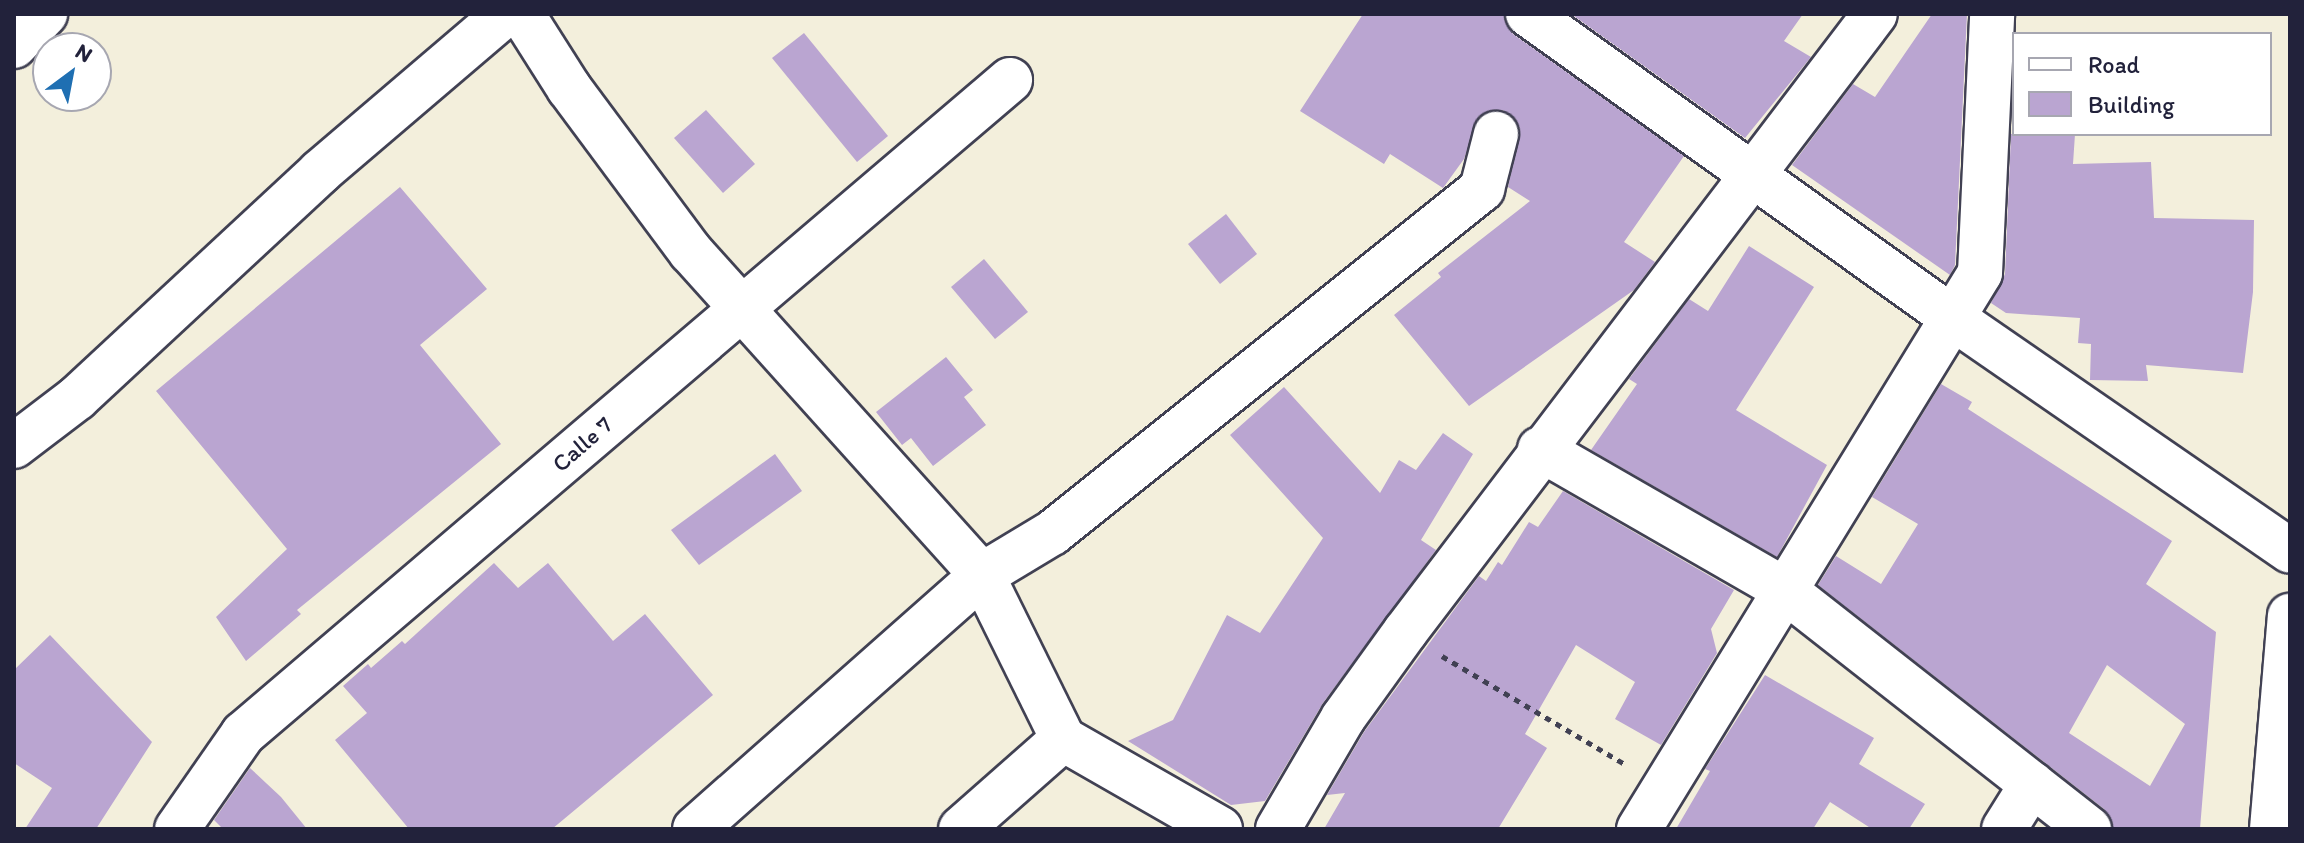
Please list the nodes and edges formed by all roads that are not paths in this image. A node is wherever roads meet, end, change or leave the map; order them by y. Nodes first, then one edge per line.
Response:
1 (45, 14) edge
2 (505, 14) edge
3 (522, 14) edge
4 (1528, 14) edge
5 (1875, 14) edge
6 (1992, 14) edge
7 (14, 46) edge
8 (1010, 80) dead end
9 (1496, 134) dead end
10 (1753, 178) junction
11 (741, 307) junction
12 (1954, 319) junction
13 (14, 446) edge
14 (1540, 449) junction
15 (2290, 551) edge
16 (982, 575) junction
17 (1783, 589) junction
18 (2290, 616) edge
19 (1063, 739) junction
20 (2032, 784) junction
21 (177, 829) edge
22 (695, 829) edge
23 (961, 829) edge
24 (1220, 829) edge
25 (1278, 829) edge
26 (1639, 829) edge
27 (2004, 829) edge
28 (2089, 829) edge
29 (2272, 829) edge

1 - 7 street
2 - 13 street
3 - 11 street
4 - 10 street
5 - 10 street
6 - 12 street
8 - 11 street, Calle 7
9 - 16 street
10 - 12 street
10 - 14 street
11 - 16 street
11 - 21 street, Calle 7
12 - 15 street
12 - 17 street
14 - 17 street
14 - 25 street
16 - 19 street
16 - 22 street
17 - 20 street
17 - 26 street
18 - 29 street
19 - 23 street
19 - 24 street
20 - 27 street
20 - 28 street

